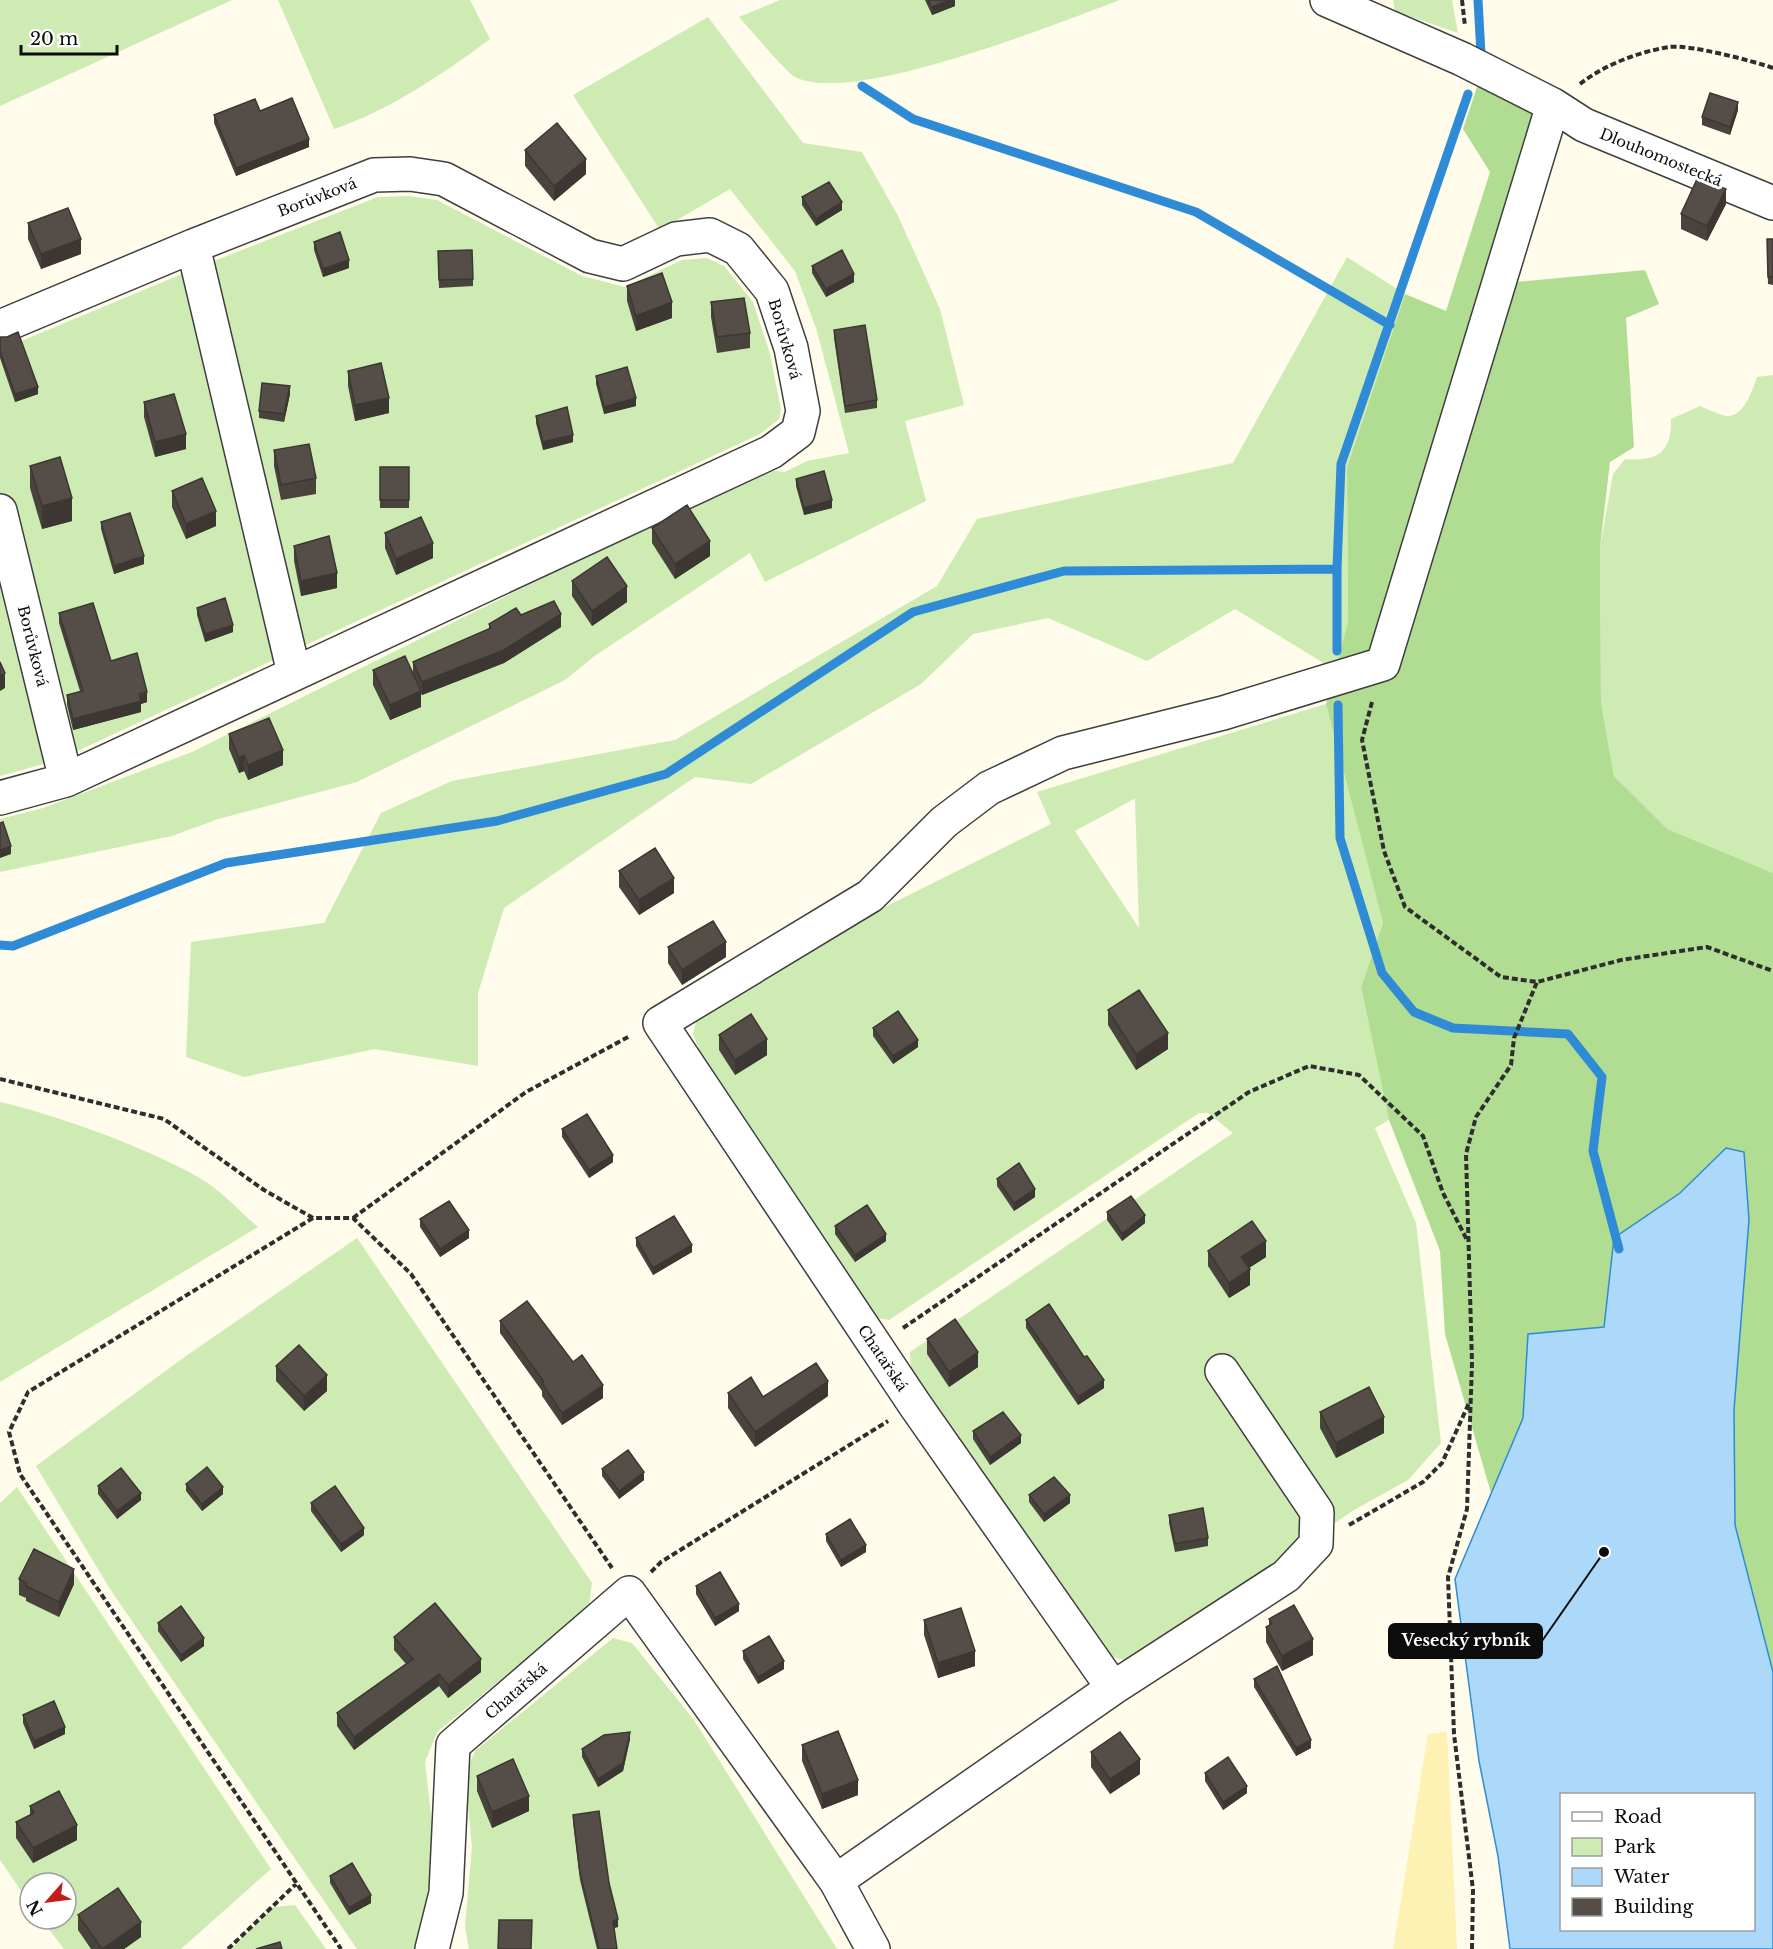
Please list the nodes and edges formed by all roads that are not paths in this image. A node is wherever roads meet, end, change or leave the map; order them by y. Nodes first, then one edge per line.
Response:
1 (1327, 0) edge
2 (1553, 105) junction
3 (1773, 203) edge
4 (193, 246) junction
5 (0, 327) edge
6 (0, 511) edge
7 (294, 673) junction
8 (66, 780) junction
9 (0, 798) edge
10 (1222, 1371) dead end
11 (1113, 1688) junction
12 (836, 1881) junction
13 (432, 1949) edge
14 (873, 1949) edge

1 - 2 street, Dlouhomostecká
2 - 3 street, Dlouhomostecká
2 - 11 street, Chatařská
4 - 5 street, Borůvková
4 - 7 street
4 - 7 street, Borůvková
6 - 8 street, Borůvková
7 - 8 street, Borůvková
8 - 9 street, Borůvková
10 - 11 street
11 - 12 street
12 - 13 street, Chatařská
12 - 14 street

